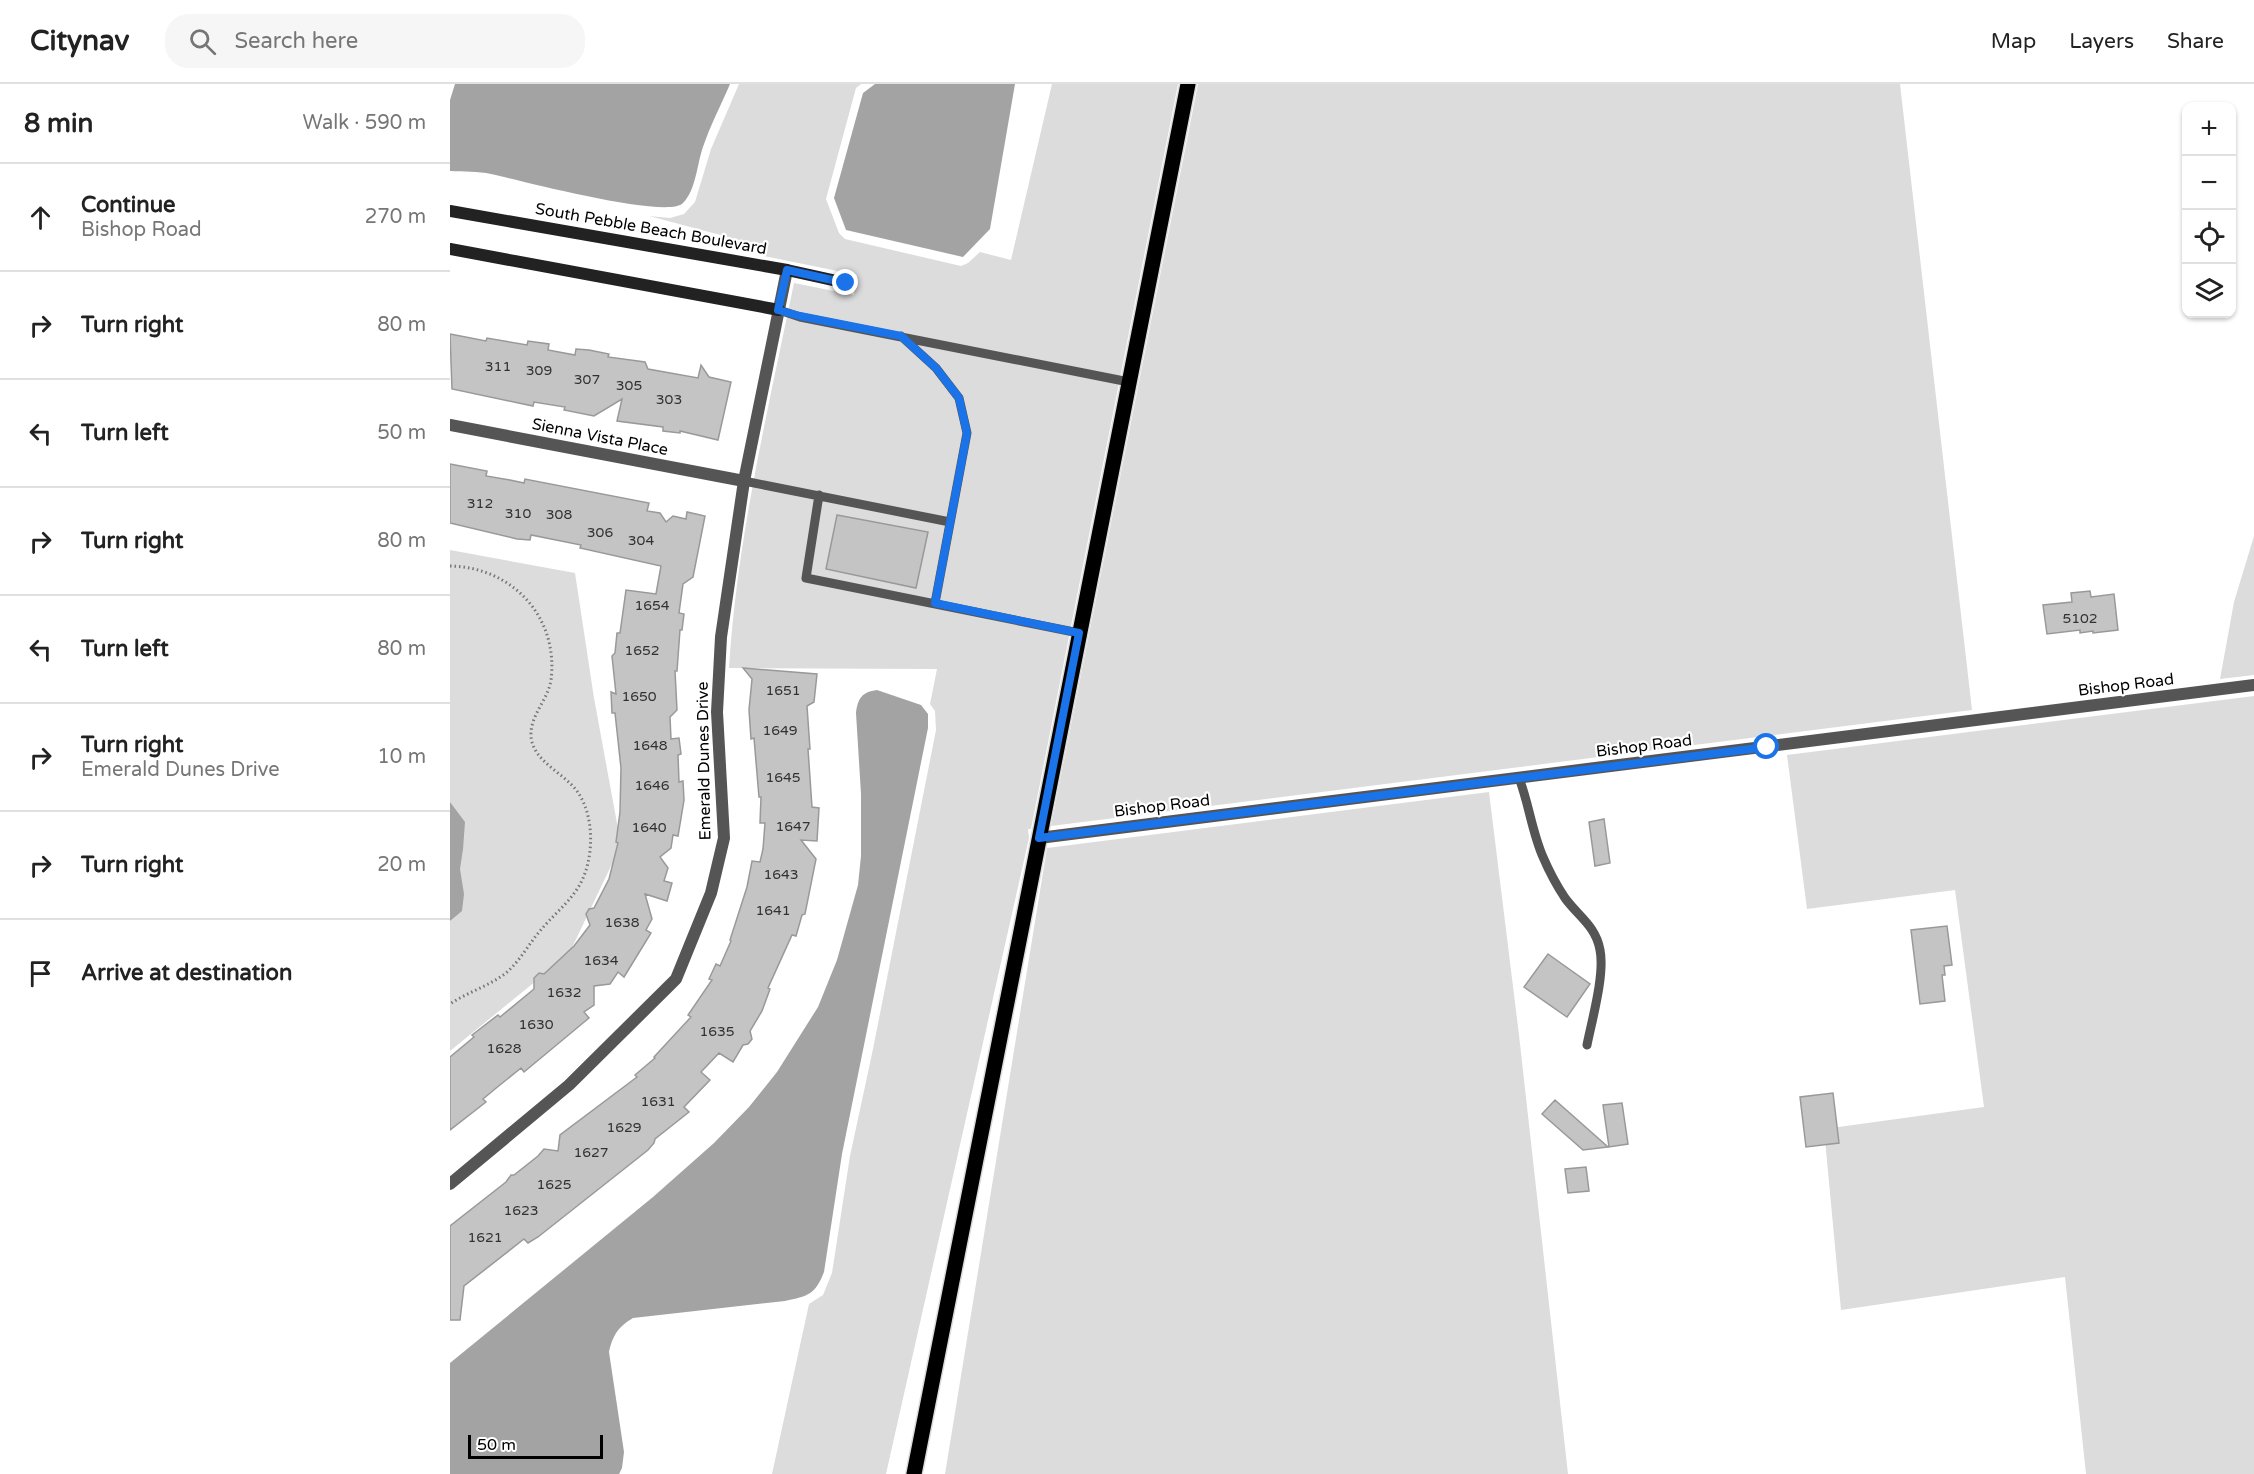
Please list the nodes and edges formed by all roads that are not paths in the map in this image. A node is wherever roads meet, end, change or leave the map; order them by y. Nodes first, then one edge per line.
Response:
1 (1188, 84) edge
2 (450, 211) edge
3 (450, 249) edge
4 (787, 270) junction
5 (846, 283) dead end
6 (778, 310) junction
7 (901, 336) junction
8 (1129, 382) junction
9 (450, 425) edge
10 (744, 481) junction
11 (819, 495) junction
12 (950, 522) junction
13 (935, 603) junction
14 (1079, 633) junction
15 (2254, 685) edge
16 (1519, 778) junction
17 (1039, 838) junction
18 (1587, 1045) dead end
19 (450, 1184) edge
20 (914, 1474) edge

1 - 8 main road
2 - 4 street, South Pebble Beach Boulevard
3 - 6 street
4 - 5 street, South Pebble Beach Boulevard
4 - 6 street, Emerald Dunes Drive
6 - 7 lane
6 - 10 street, Emerald Dunes Drive
7 - 8 lane
7 - 12 lane
8 - 14 main road
9 - 10 street, Sienna Vista Place
10 - 11 lane
10 - 19 street, Emerald Dunes Drive
11 - 12 lane
11 - 13 lane
12 - 13 lane
13 - 14 lane
14 - 17 main road
15 - 16 street, Bishop Road
16 - 17 street, Bishop Road
16 - 18 lane
17 - 20 main road

